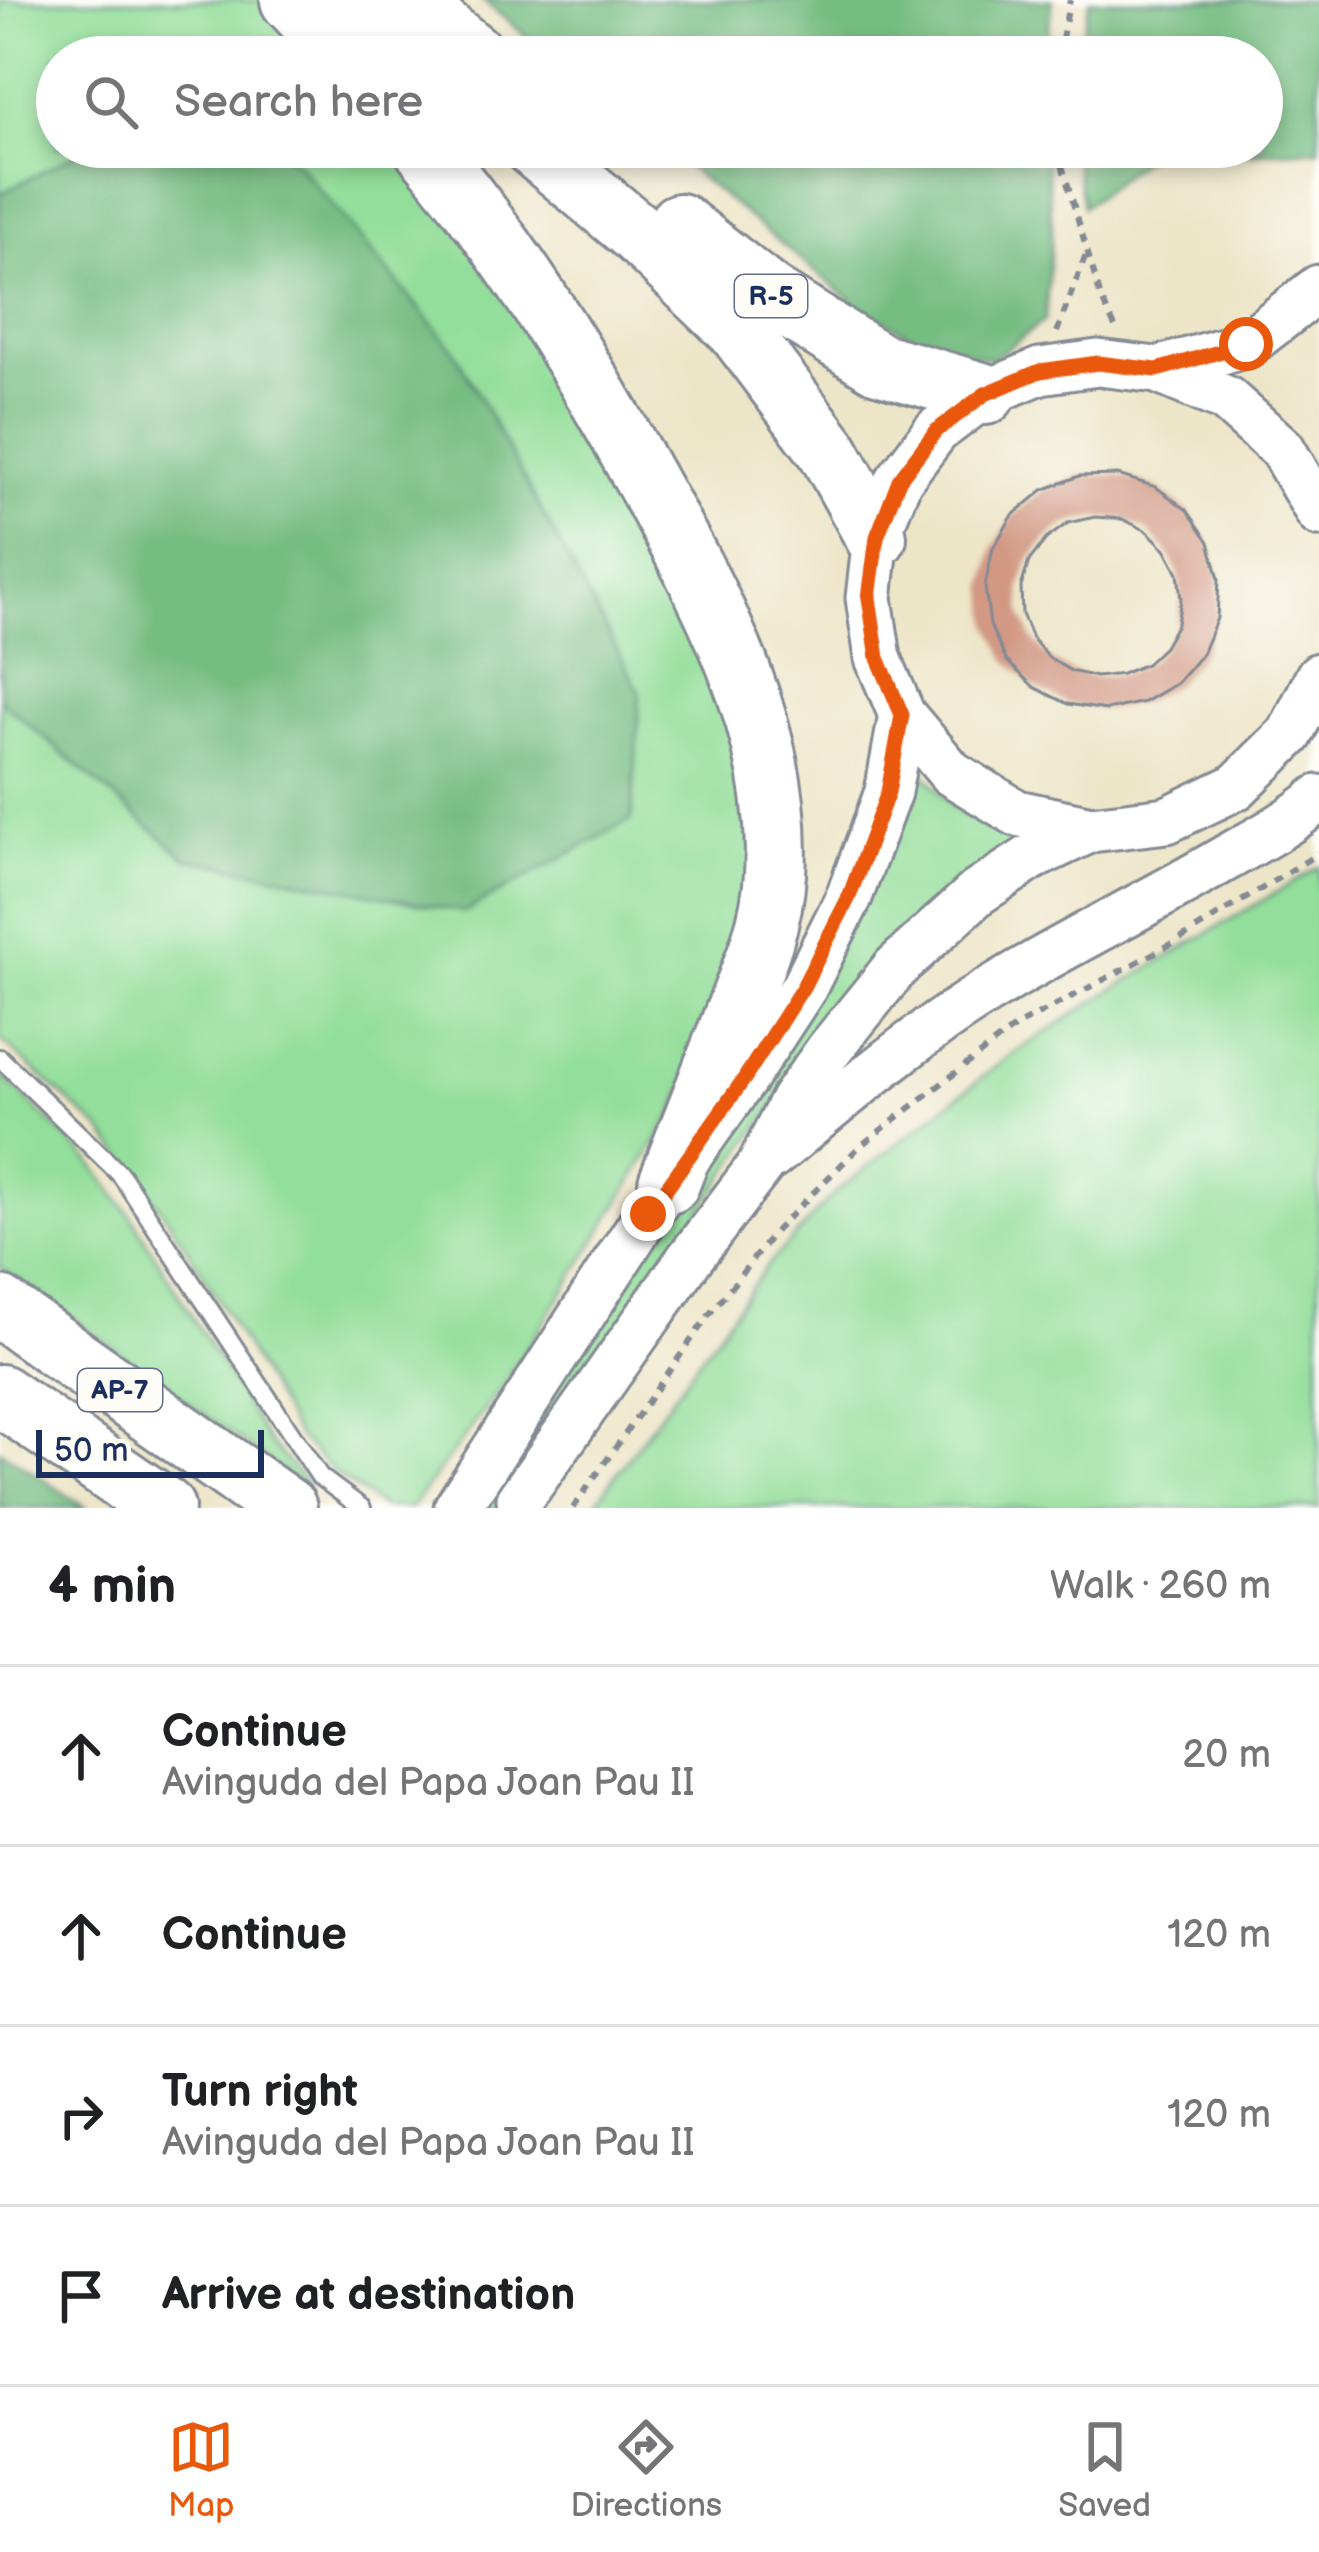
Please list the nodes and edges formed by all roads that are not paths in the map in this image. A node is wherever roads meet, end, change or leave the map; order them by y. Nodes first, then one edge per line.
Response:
1 (291, 0) edge
2 (354, 0) edge
3 (407, 0) edge
4 (324, 36) edge
5 (399, 36) edge
6 (451, 36) edge
7 (440, 168) edge
8 (559, 168) edge
9 (612, 168) edge
10 (1319, 288) edge
11 (1147, 368) junction
12 (985, 394) junction
13 (1319, 513) edge
14 (877, 537) junction
15 (1319, 676) edge
16 (902, 715) junction
17 (1319, 797) edge
18 (1091, 829) junction
19 (0, 1058) edge
20 (760, 1166) junction
21 (669, 1184) junction
22 (0, 1307) edge
23 (0, 1395) edge
24 (303, 1493) edge
25 (520, 1499) dead end
26 (164, 1508) edge
27 (362, 1508) edge
28 (457, 1508) edge

1 - 4 highway
2 - 5 highway
3 - 6 highway
7 - 21 highway
8 - 14 highway
9 - 12 highway, R-5
10 - 11 main road
11 - 12 main road
11 - 13 main road
12 - 14 main road
14 - 16 main road
15 - 18 main road
16 - 18 main road
16 - 21 main road
17 - 20 main road
18 - 20 main road
19 - 24 lane
20 - 25 main road
21 - 28 main road
22 - 24 highway, AP-7
23 - 26 highway, AP-7
24 - 27 lane

